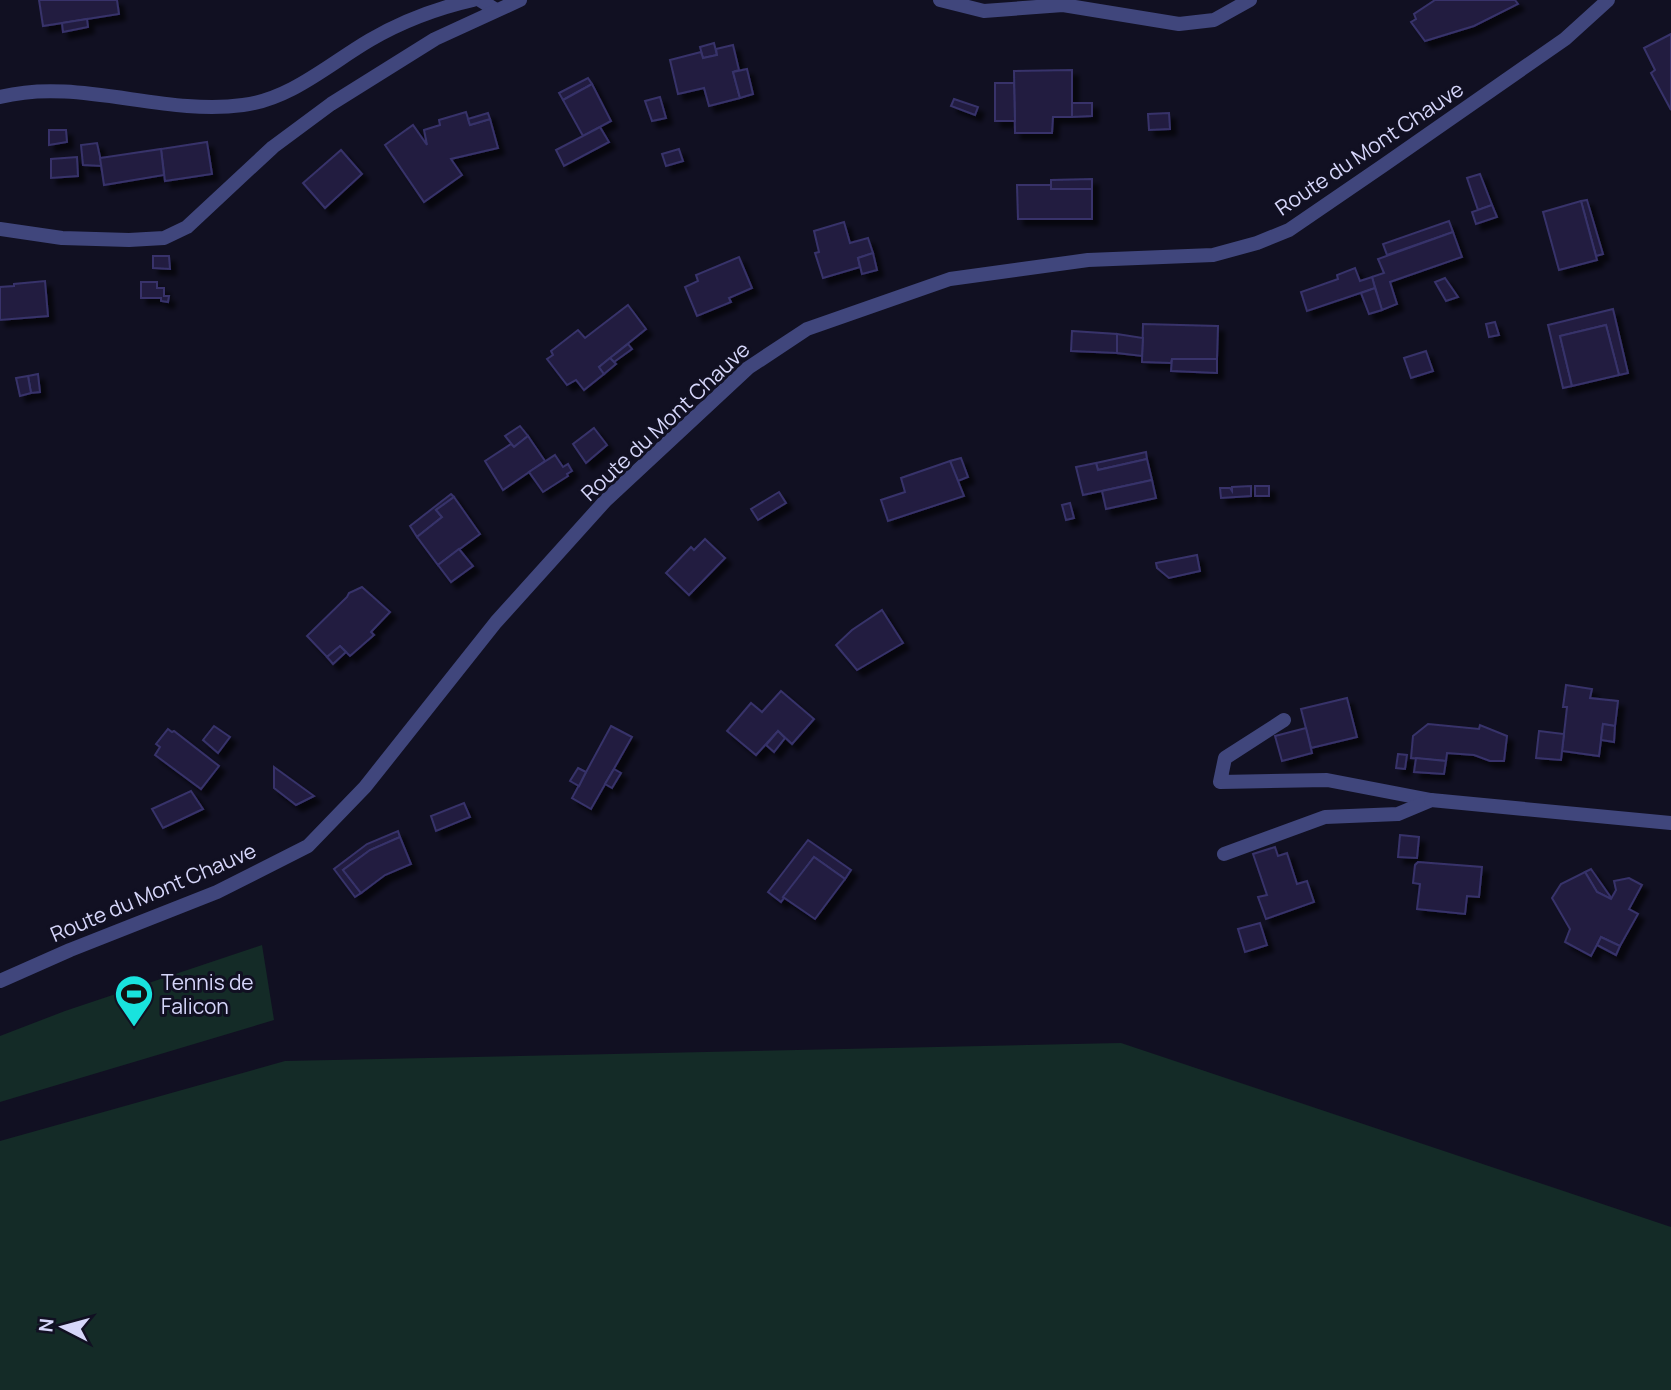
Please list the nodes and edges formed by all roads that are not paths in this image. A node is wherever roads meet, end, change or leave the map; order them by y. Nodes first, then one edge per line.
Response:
1 (473, 0) edge
2 (480, 0) edge
3 (518, 0) edge
4 (940, 0) edge
5 (1250, 0) edge
6 (1608, 0) edge
7 (496, 10) junction
8 (0, 97) edge
9 (0, 229) edge
10 (1284, 720) dead end
11 (1431, 800) junction
12 (1671, 823) edge
13 (1224, 854) dead end
14 (0, 981) edge

1 - 8 street
2 - 7 street
3 - 7 street
4 - 5 street
6 - 14 street, Route du Mont Chauve
7 - 9 street
10 - 11 street
11 - 12 street
11 - 13 street

